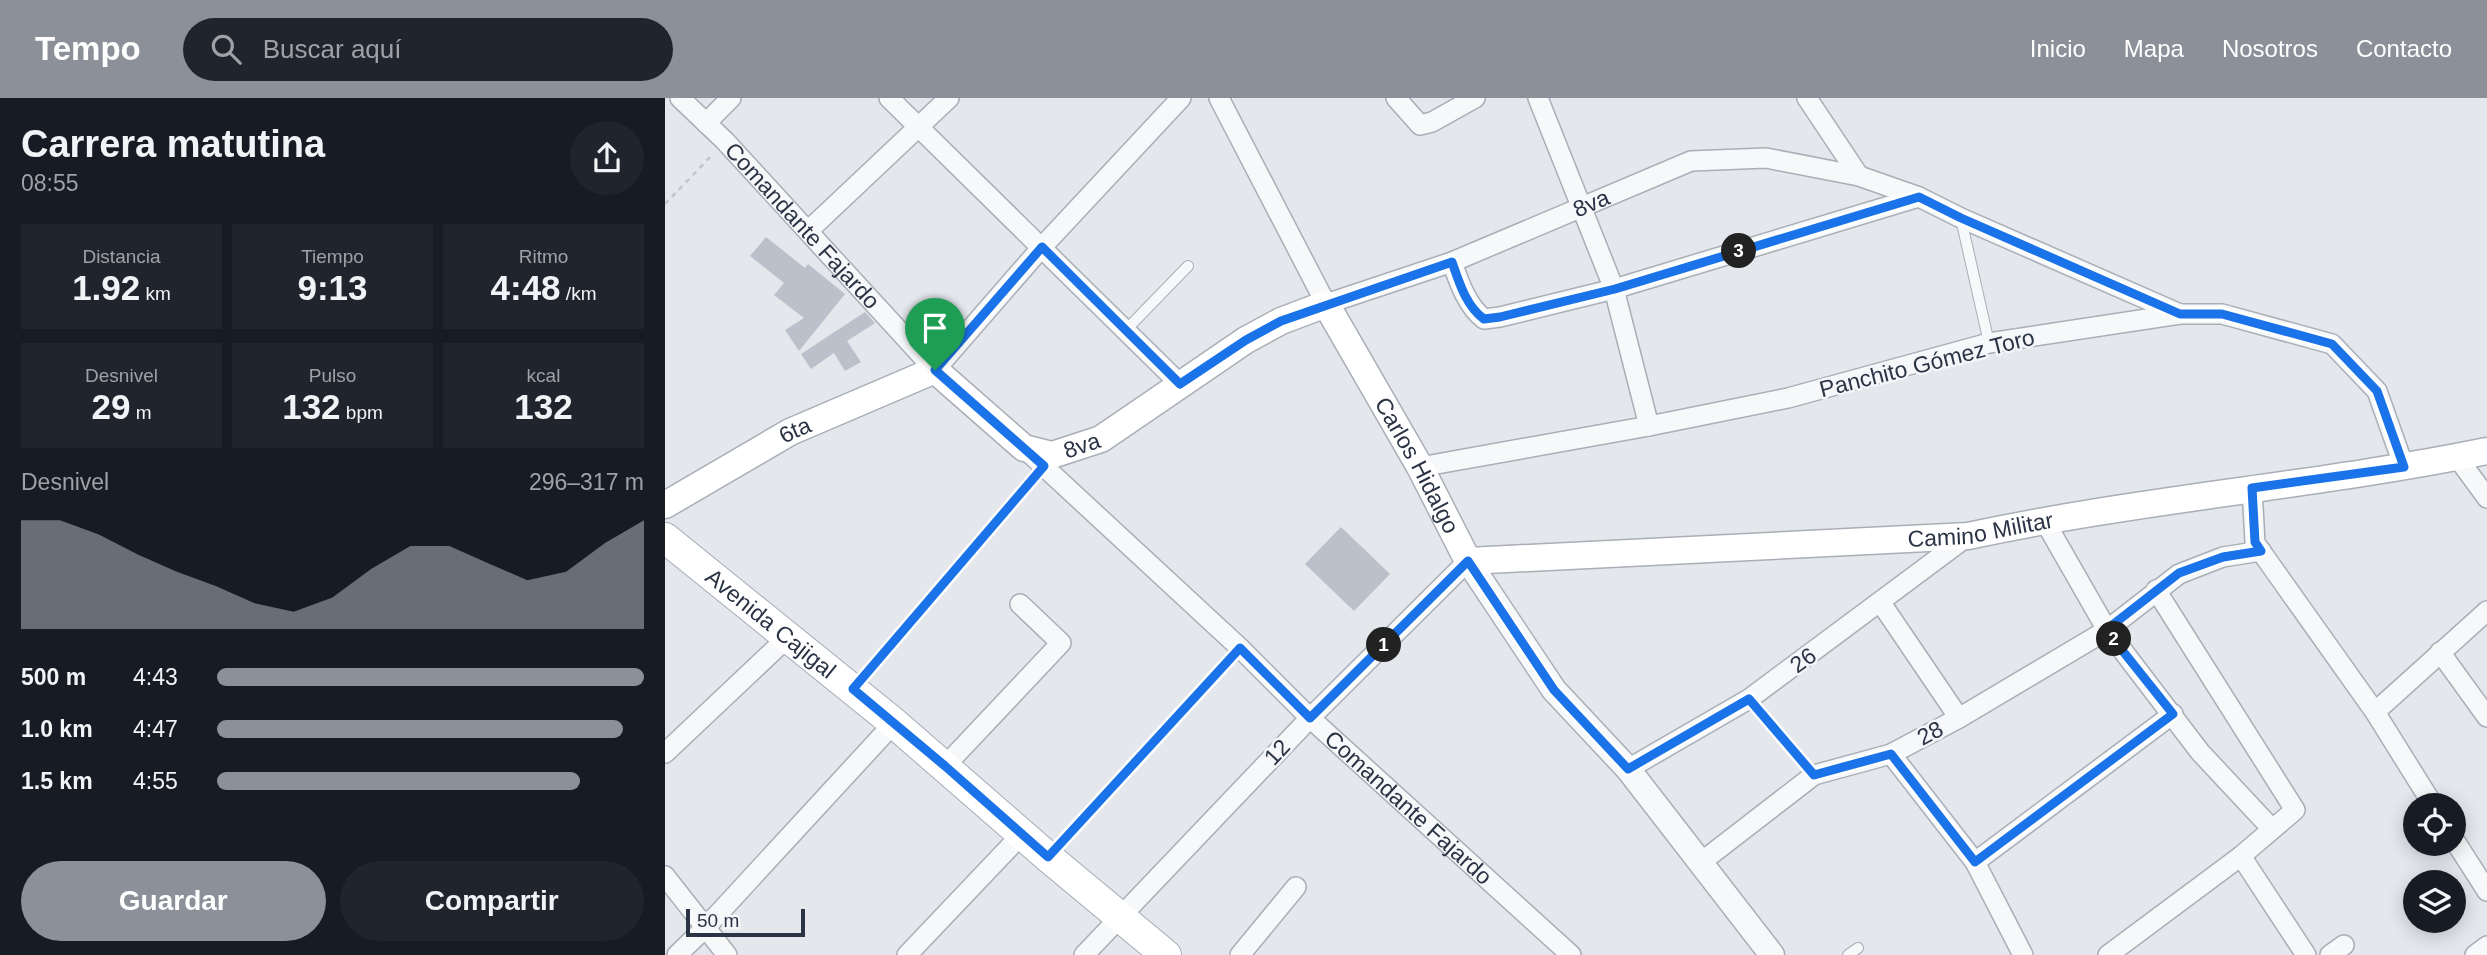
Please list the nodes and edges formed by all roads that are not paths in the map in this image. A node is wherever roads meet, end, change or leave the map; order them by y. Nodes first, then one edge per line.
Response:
1 (680, 98) edge
2 (731, 98) edge
3 (889, 98) edge
4 (949, 98) edge
5 (1181, 98) edge
6 (1219, 98) edge
7 (1396, 98) edge
8 (1475, 98) edge
9 (1538, 98) edge
10 (1807, 98) edge
11 (706, 123) junction
12 (918, 127) junction
13 (1859, 176) junction
14 (1919, 197) junction
15 (1582, 206) junction
16 (1961, 218) junction
17 (808, 231) junction
18 (1042, 247) junction
19 (1452, 262) junction
20 (1188, 265) dead end
21 (1615, 289) junction
22 (1327, 304) junction
23 (2180, 314) junction
24 (1125, 330) junction
25 (1989, 343) junction
26 (935, 370) junction
27 (1180, 384) junction
28 (1649, 426) junction
29 (1024, 448) junction
30 (2487, 451) edge
31 (2457, 457) junction
32 (1420, 467) junction
33 (2404, 467) junction
34 (2252, 488) junction
35 (2487, 498) edge
36 (665, 505) edge
37 (2044, 520) junction
38 (1968, 536) junction
39 (665, 538) edge
40 (2261, 551) junction
41 (1468, 561) junction
42 (2156, 590) junction
43 (1881, 603) junction
44 (1020, 604) dead end
45 (2487, 611) edge
46 (2106, 630) junction
47 (787, 637) junction
48 (2440, 652) junction
49 (1749, 699) junction
50 (2375, 712) junction
51 (2173, 714) junction
52 (2487, 717) edge
53 (1310, 718) junction
54 (1959, 718) junction
55 (894, 723) junction
56 (665, 754) edge
57 (1891, 754) junction
58 (945, 766) junction
59 (1628, 769) junction
60 (1814, 775) junction
61 (2426, 793) edge
62 (2272, 830) junction
63 (1022, 834) junction
64 (2241, 856) junction
65 (2465, 856) edge
66 (1975, 862) junction
67 (1700, 863) junction
68 (665, 876) edge
69 (1296, 887) dead end
70 (2487, 891) edge
71 (1120, 918) junction
72 (707, 926) junction
73 (2487, 946) edge
74 (1858, 948) dead end
75 (1560, 951) edge
76 (677, 955) edge
77 (727, 955) edge
78 (907, 955) edge
79 (1084, 955) edge
80 (1166, 955) edge
81 (1240, 955) edge
82 (1772, 955) edge
83 (1848, 955) edge
84 (2023, 955) edge
85 (2108, 955) edge
86 (2306, 955) edge
87 (2475, 955) edge

1 - 11 street, Comandante Fajardo
2 - 11 street
3 - 12 street
4 - 12 street
5 - 18 street
6 - 22 street
7 - 8 street
9 - 15 street
10 - 13 street
11 - 17 street, Comandante Fajardo
12 - 17 street
12 - 18 street
13 - 14 street, 8va
13 - 15 street, 8va
14 - 16 street, 8va
14 - 21 street
15 - 19 street, 8va
15 - 21 street
16 - 23 street, 8va
16 - 25 lane
17 - 26 street, Comandante Fajardo
18 - 24 street
18 - 26 street
19 - 21 street
19 - 22 street, 8va
20 - 24 lane
21 - 28 street
22 - 27 main road, 8va
22 - 32 main road, Carlos Hidalgo
23 - 25 street, Panchito Gómez Toro
23 - 33 street, Panchito Gómez Toro
24 - 27 street
25 - 28 street, Panchito Gómez Toro
26 - 29 main road, Comandante Fajardo
26 - 36 main road, 6ta
27 - 29 main road, 8va
28 - 32 street, Panchito Gómez Toro
29 - 53 street, Comandante Fajardo
30 - 31 main road, Camino Militar
31 - 33 main road, Camino Militar
31 - 35 street
32 - 41 main road, Carlos Hidalgo
33 - 34 main road, Camino Militar
34 - 37 main road, Camino Militar
34 - 40 street
37 - 38 main road, Camino Militar
37 - 46 street
38 - 41 main road, Camino Militar
38 - 43 street, 26
39 - 47 main road, Avenida Cajigal
40 - 42 street, 28
40 - 50 street
41 - 53 street, 12
41 - 59 street, Carlos Hidalgo
42 - 46 street, 28
42 - 62 street
43 - 49 street, 26
43 - 54 street
44 - 58 street
45 - 48 street
46 - 51 street
46 - 54 street, 28
47 - 55 main road, Avenida Cajigal
47 - 56 street
48 - 50 street
48 - 52 street
49 - 59 street, 26
49 - 60 lane
50 - 61 street
51 - 62 street
51 - 66 street
53 - 71 street, 12
53 - 75 street, Comandante Fajardo
54 - 57 street, 28
55 - 58 main road, Avenida Cajigal
55 - 72 street
57 - 60 street, 28
57 - 66 street
58 - 63 main road, Avenida Cajigal
59 - 67 street, Carlos Hidalgo
60 - 67 street, 28
62 - 64 street
63 - 71 main road, Avenida Cajigal
63 - 78 street
64 - 85 street
64 - 86 street
65 - 70 street
66 - 84 street
67 - 82 street, Carlos Hidalgo
68 - 72 street
69 - 81 street
71 - 79 street, 12
71 - 80 main road, Avenida Cajigal
72 - 76 street
72 - 77 street
73 - 87 street
74 - 83 lane

